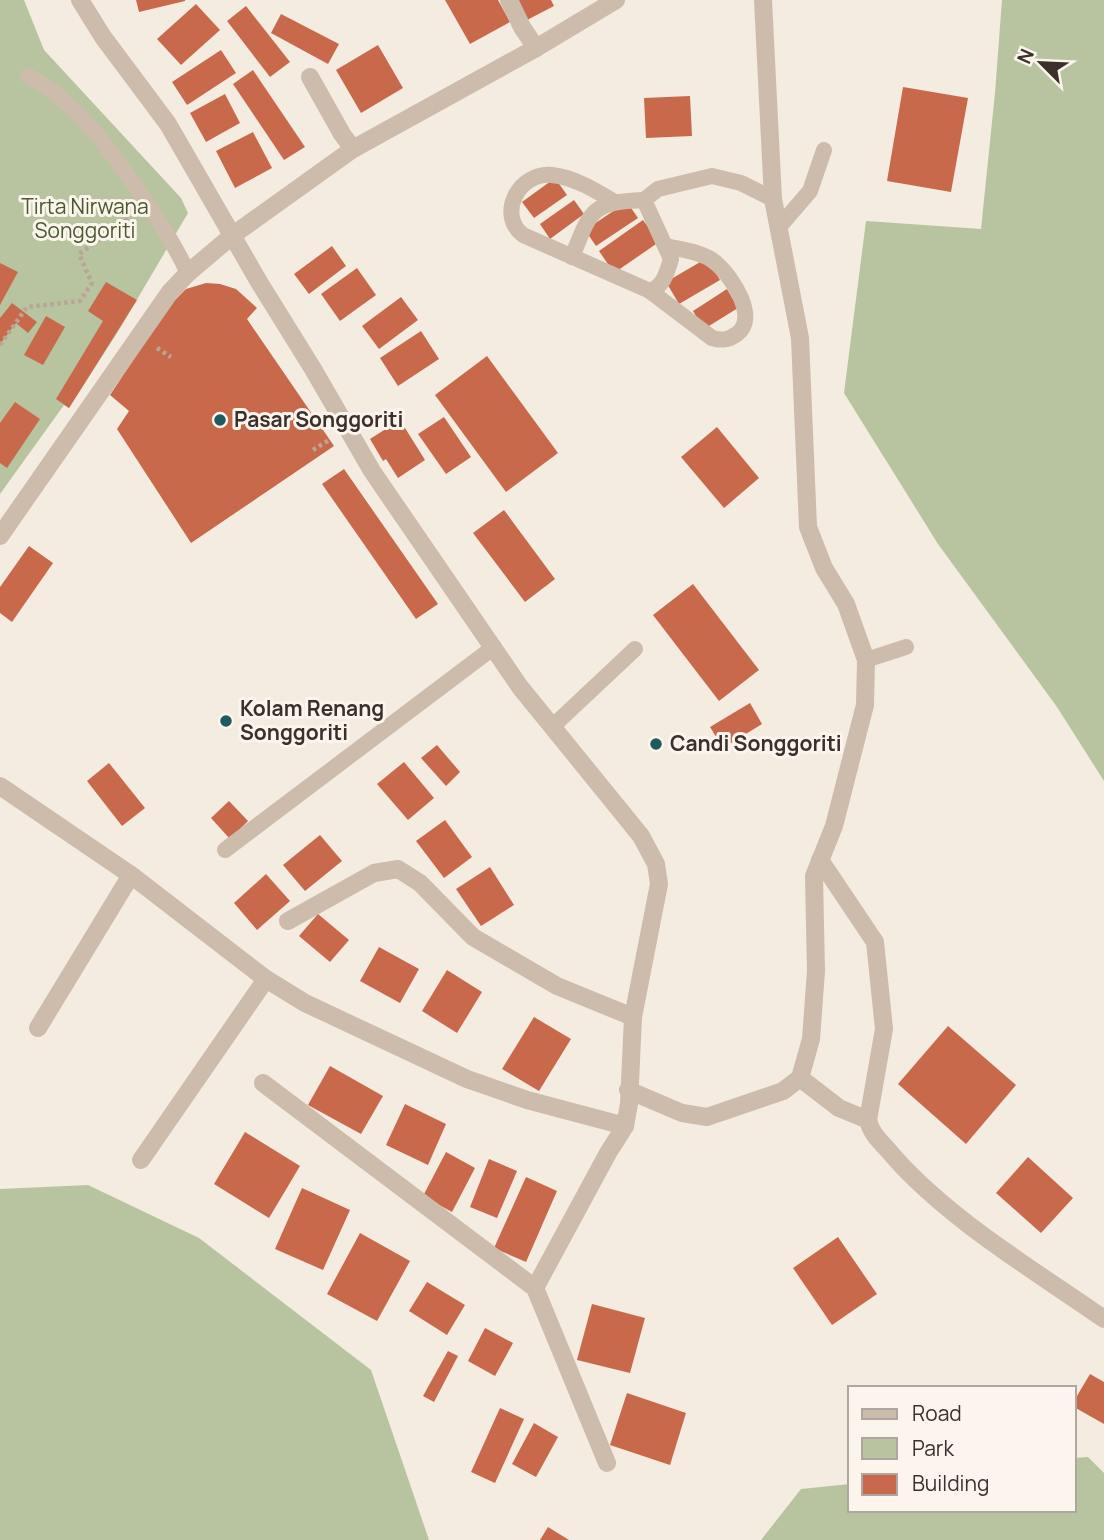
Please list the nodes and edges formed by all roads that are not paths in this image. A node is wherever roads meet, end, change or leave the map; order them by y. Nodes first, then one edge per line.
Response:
1 (80, 0) edge
2 (509, 0) edge
3 (616, 0) edge
4 (763, 0) edge
5 (536, 48) junction
6 (28, 76) dead end
7 (310, 77) dead end
8 (353, 149) junction
9 (824, 150) dead end
10 (773, 199) junction
11 (644, 200) junction
12 (613, 201) junction
13 (779, 227) junction
14 (233, 236) junction
15 (666, 246) junction
16 (572, 257) junction
17 (188, 273) junction
18 (650, 291) junction
19 (0, 536) edge
20 (494, 647) junction
21 (906, 647) dead end
22 (635, 649) dead end
23 (866, 660) junction
24 (552, 727) junction
25 (0, 786) edge
26 (225, 850) dead end
27 (820, 860) junction
28 (131, 874) junction
29 (288, 921) dead end
30 (266, 979) junction
31 (633, 1017) junction
32 (38, 1028) dead end
33 (800, 1078) junction
34 (263, 1083) dead end
35 (628, 1090) junction
36 (868, 1120) junction
37 (625, 1126) junction
38 (141, 1160) dead end
39 (535, 1288) junction
40 (1104, 1319) edge
41 (607, 1462) dead end

1 - 14 street
2 - 5 street
3 - 5 street
4 - 10 street
5 - 8 street
6 - 17 lane
7 - 8 street
8 - 14 street
9 - 13 lane
10 - 11 lane
10 - 13 street
11 - 12 lane
11 - 15 lane
12 - 16 lane
12 - 16 lane
13 - 23 street
14 - 17 street
14 - 20 street
15 - 18 lane
15 - 18 lane
16 - 18 lane
17 - 19 street
20 - 24 street
20 - 26 lane
21 - 23 lane
22 - 24 lane
23 - 27 street
24 - 31 street
25 - 28 street
27 - 33 street
27 - 36 street
28 - 30 street
28 - 32 street
29 - 31 street
30 - 37 street
30 - 38 street
31 - 35 street
33 - 35 street
33 - 36 street
34 - 39 street
35 - 37 street
36 - 40 street
37 - 39 street
39 - 41 street

